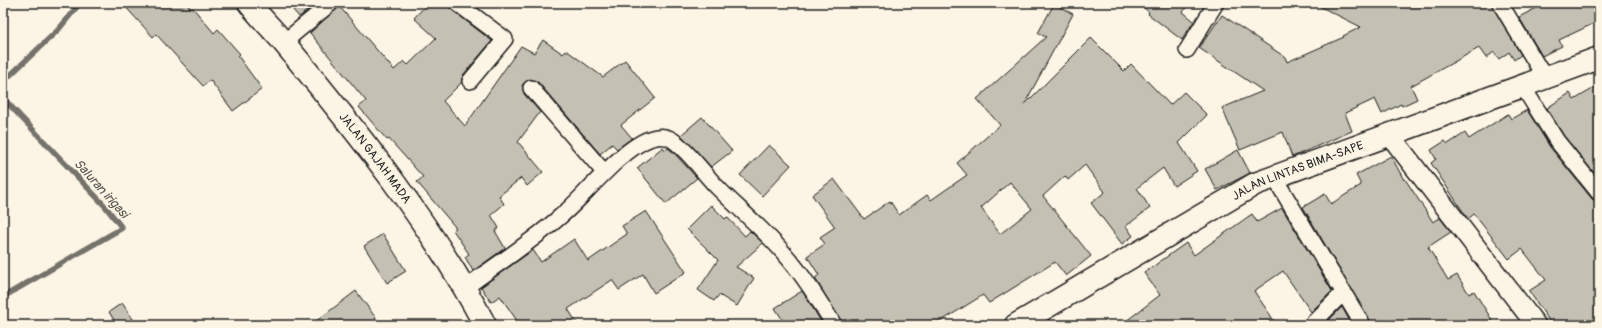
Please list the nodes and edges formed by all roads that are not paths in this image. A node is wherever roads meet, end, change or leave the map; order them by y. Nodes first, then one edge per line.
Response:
1 (249, 3) edge
2 (331, 3) edge
3 (457, 3) edge
4 (1216, 3) edge
5 (1500, 3) edge
6 (284, 42) junction
7 (1187, 50) dead end
8 (1599, 58) edge
9 (1545, 78) junction
10 (470, 81) dead end
11 (1523, 87) junction
12 (531, 88) dead end
13 (1389, 134) junction
14 (604, 172) junction
15 (1274, 177) junction
16 (1599, 193) edge
17 (465, 288) junction
18 (1344, 292) junction
19 (485, 325) edge
20 (834, 325) edge
21 (1016, 325) edge
22 (1311, 325) edge
23 (1363, 325) edge
24 (1536, 325) edge

1 - 6 main road, JALAN GAJAH MADA
2 - 6 street
3 - 10 street
4 - 7 street
5 - 9 street
6 - 17 main road, JALAN GAJAH MADA
8 - 9 main road, JALAN LINTAS BIMA-SAPE
9 - 11 main road, JALAN LINTAS BIMA-SAPE
11 - 13 main road, JALAN LINTAS BIMA-SAPE
11 - 16 street
12 - 14 street
13 - 15 main road, JALAN LINTAS BIMA-SAPE
13 - 24 street
14 - 17 street
14 - 20 street
15 - 18 street
15 - 21 main road, JALAN LINTAS BIMA-SAPE
17 - 19 main road, JALAN GAJAH MADA
18 - 22 street
18 - 23 street

